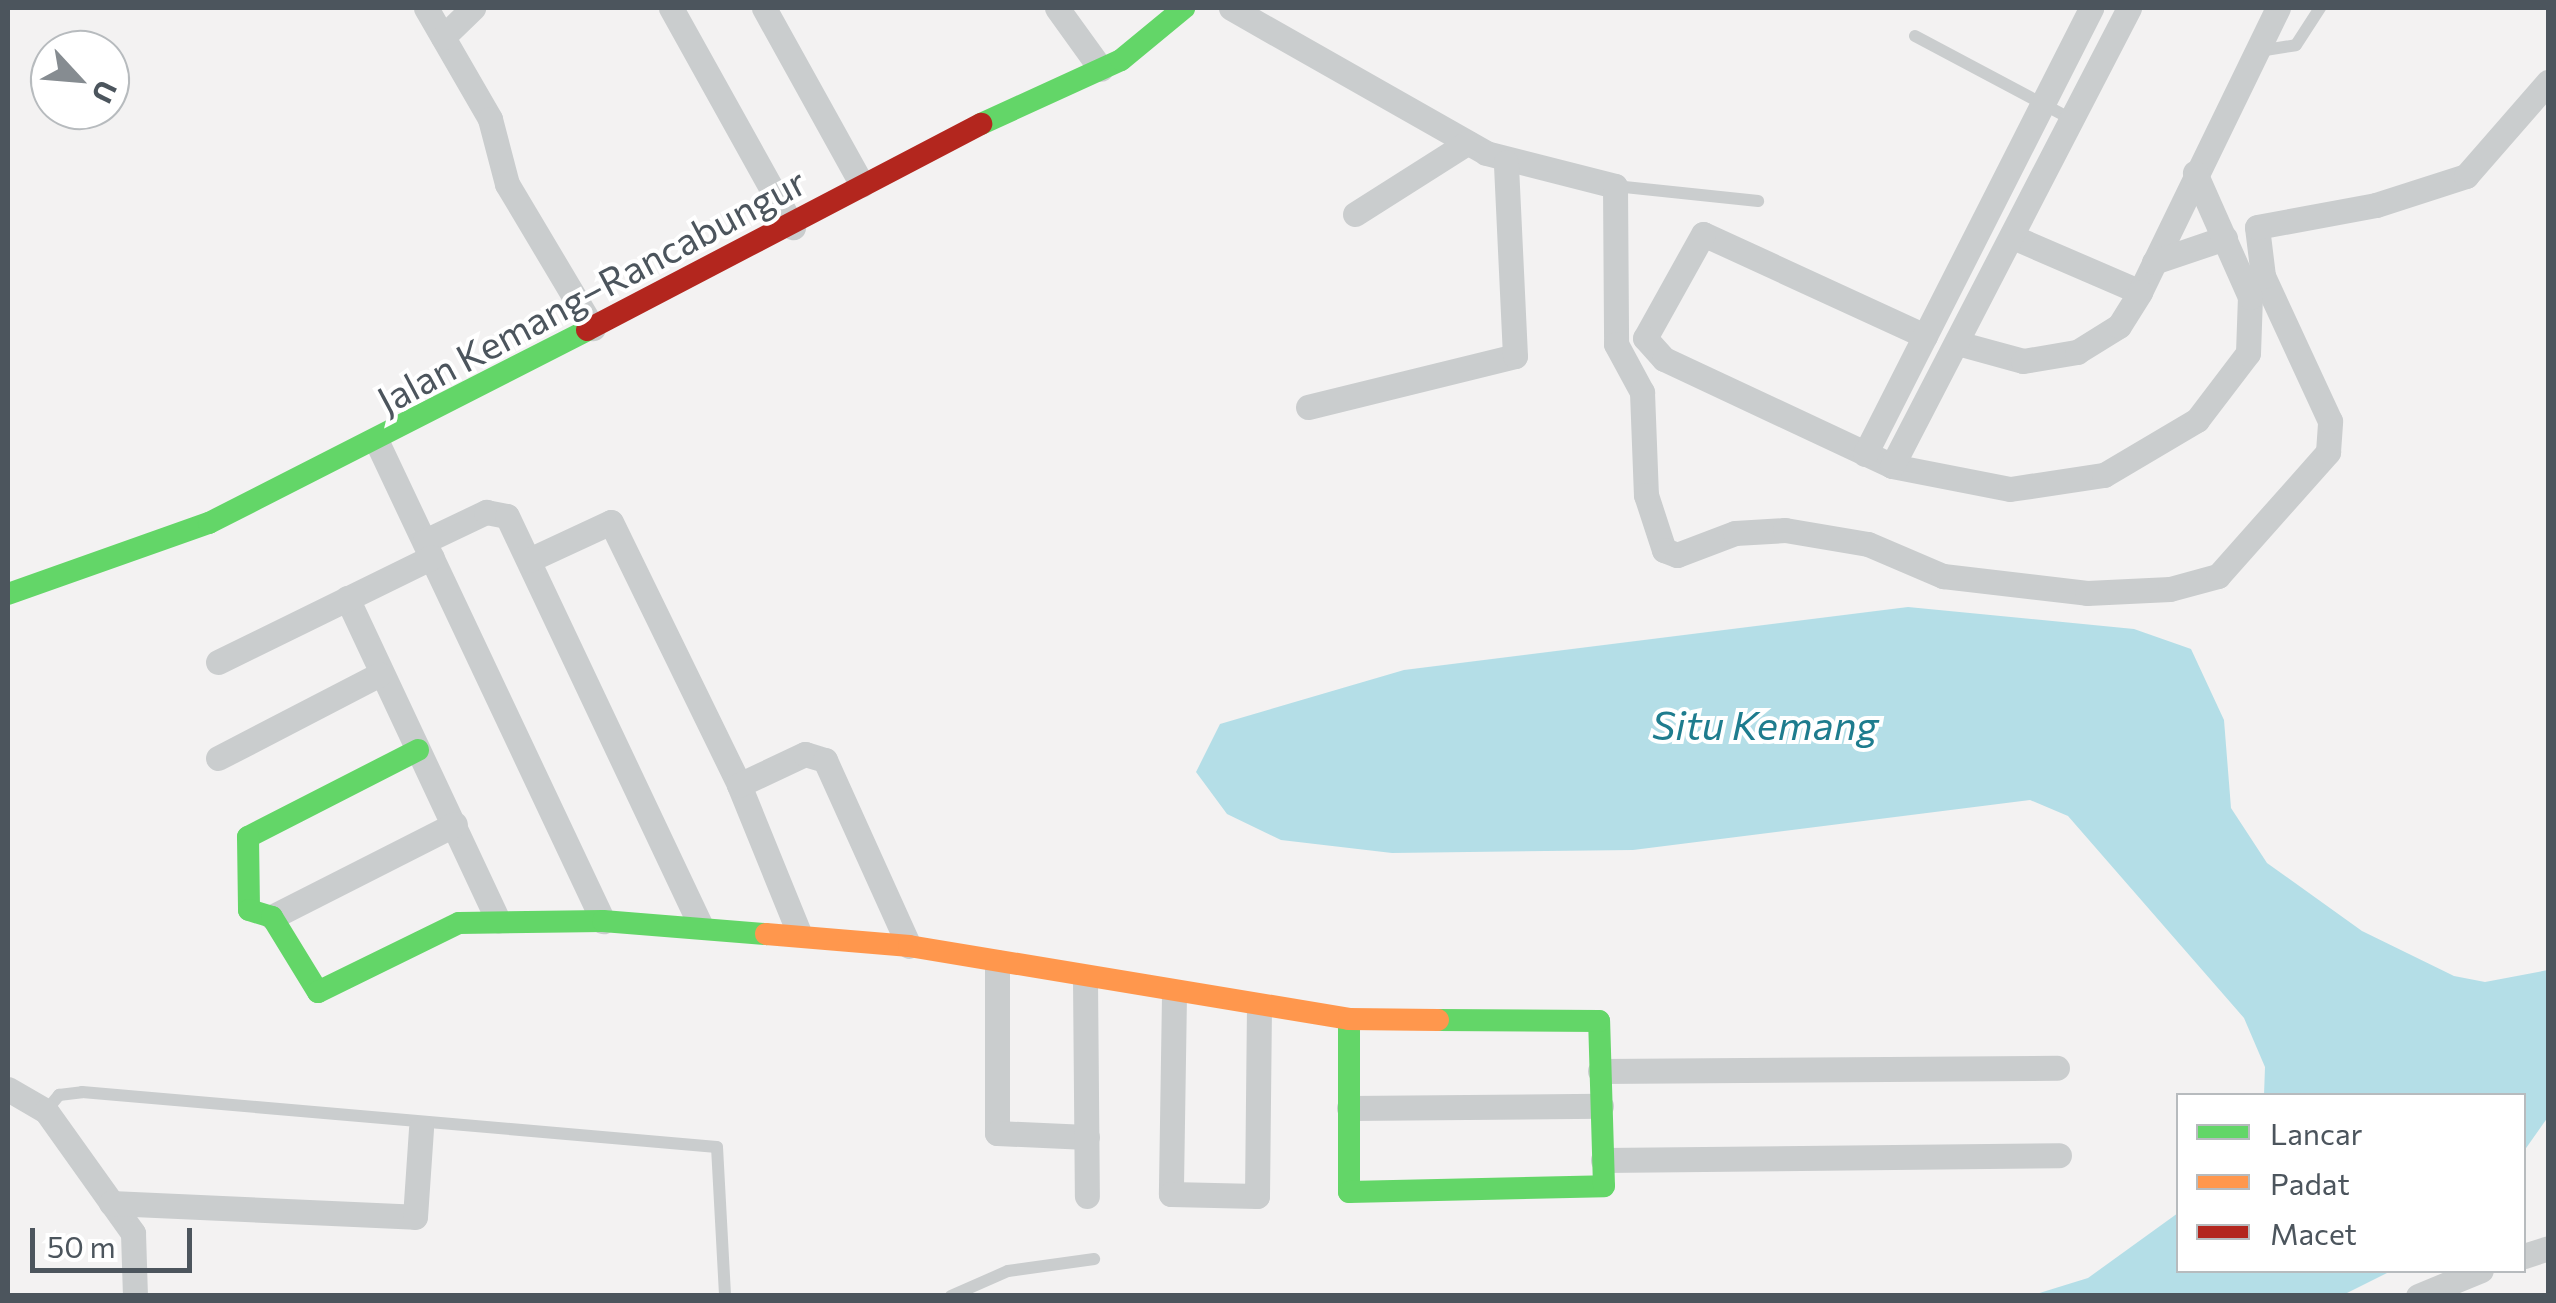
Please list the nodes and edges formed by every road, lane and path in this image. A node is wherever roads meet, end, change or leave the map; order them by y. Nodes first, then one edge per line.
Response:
1 (426, 8) edge
2 (473, 8) edge
3 (670, 8) edge
4 (764, 8) edge
5 (1056, 8) edge
6 (1184, 8) edge
7 (1231, 8) edge
8 (2092, 8) edge
9 (2129, 8) edge
10 (2278, 8) edge
11 (2320, 8) edge
12 (1915, 36) dead end
13 (442, 37) junction
14 (2256, 51) junction
15 (1100, 69) junction
16 (2548, 82) edge
17 (2044, 102) junction
18 (2073, 120) junction
19 (1467, 143) junction
20 (1506, 162) junction
21 (2195, 173) junction
22 (862, 185) junction
23 (1615, 186) junction
24 (1758, 201) dead end
25 (1355, 214) dead end
26 (792, 227) junction
27 (2013, 237) junction
28 (2225, 238) junction
29 (2154, 262) junction
30 (2140, 292) junction
31 (592, 328) junction
32 (1925, 336) junction
33 (1960, 344) junction
34 (1308, 407) dead end
35 (377, 442) junction
36 (1865, 454) junction
37 (1892, 466) junction
38 (429, 550) junction
39 (529, 560) junction
40 (8, 594) edge
41 (347, 598) junction
42 (218, 662) dead end
43 (380, 674) junction
44 (418, 750) junction
45 (218, 758) dead end
46 (739, 785) junction
47 (455, 824) junction
48 (272, 917) junction
49 (498, 920) junction
50 (603, 921) junction
51 (700, 925) junction
52 (799, 933) junction
53 (909, 946) junction
54 (996, 962) junction
55 (1085, 979) junction
56 (1174, 995) junction
57 (1260, 1010) junction
58 (1350, 1019) junction
59 (2057, 1068) dead end
60 (1600, 1072) junction
61 (8, 1089) edge
62 (1601, 1106) junction
63 (1349, 1108) junction
64 (46, 1111) junction
65 (421, 1128) junction
66 (1086, 1137) junction
67 (2059, 1155) dead end
68 (1603, 1160) junction
69 (1087, 1196) dead end
70 (111, 1203) junction
71 (1094, 1259) dead end
72 (2474, 1273) edge
73 (135, 1296) edge
74 (724, 1296) edge
75 (951, 1296) edge
76 (2418, 1296) edge

1 - 13 street
2 - 13 street
3 - 26 street
4 - 22 street
5 - 15 street
6 - 15 street, Jalan Kemang–Rancabungur
7 - 19 street
8 - 17 street
9 - 18 street
10 - 14 street
11 - 14 lane
12 - 17 lane
13 - 31 street
14 - 21 street
15 - 22 street, Jalan Kemang–Rancabungur
16 - 23 street
17 - 18 lane
17 - 32 street
18 - 27 street
19 - 20 street
19 - 25 street
20 - 23 street
20 - 34 street
21 - 28 street
21 - 29 street
22 - 26 street, Jalan Kemang–Rancabungur
23 - 24 lane
26 - 31 street, Jalan Kemang–Rancabungur
27 - 30 street
27 - 33 street
28 - 29 street
28 - 37 street
29 - 30 street
30 - 33 street
31 - 35 street, Jalan Kemang–Rancabungur
32 - 36 street
32 - 36 street
33 - 37 street
35 - 38 street
35 - 40 street, Jalan Kemang–Rancabungur
36 - 37 street
38 - 39 street
38 - 41 street
38 - 50 street
39 - 46 street
39 - 51 street
41 - 42 street
41 - 43 street
43 - 44 street
43 - 45 street
44 - 47 street
44 - 48 street
46 - 52 street
46 - 53 street
47 - 48 street
47 - 49 street
48 - 49 street
49 - 50 street
50 - 51 street
51 - 52 street
52 - 53 street
53 - 54 street
54 - 55 street
54 - 66 street
55 - 56 street
55 - 66 street
56 - 57 street
56 - 57 street
57 - 58 street
58 - 60 street
58 - 63 street
59 - 60 street
60 - 62 street
61 - 64 street
62 - 63 street
62 - 68 street
63 - 68 street
64 - 65 lane
64 - 70 street
65 - 70 street
65 - 74 lane
66 - 69 street
67 - 68 street
70 - 73 street
71 - 75 lane
72 - 76 street

